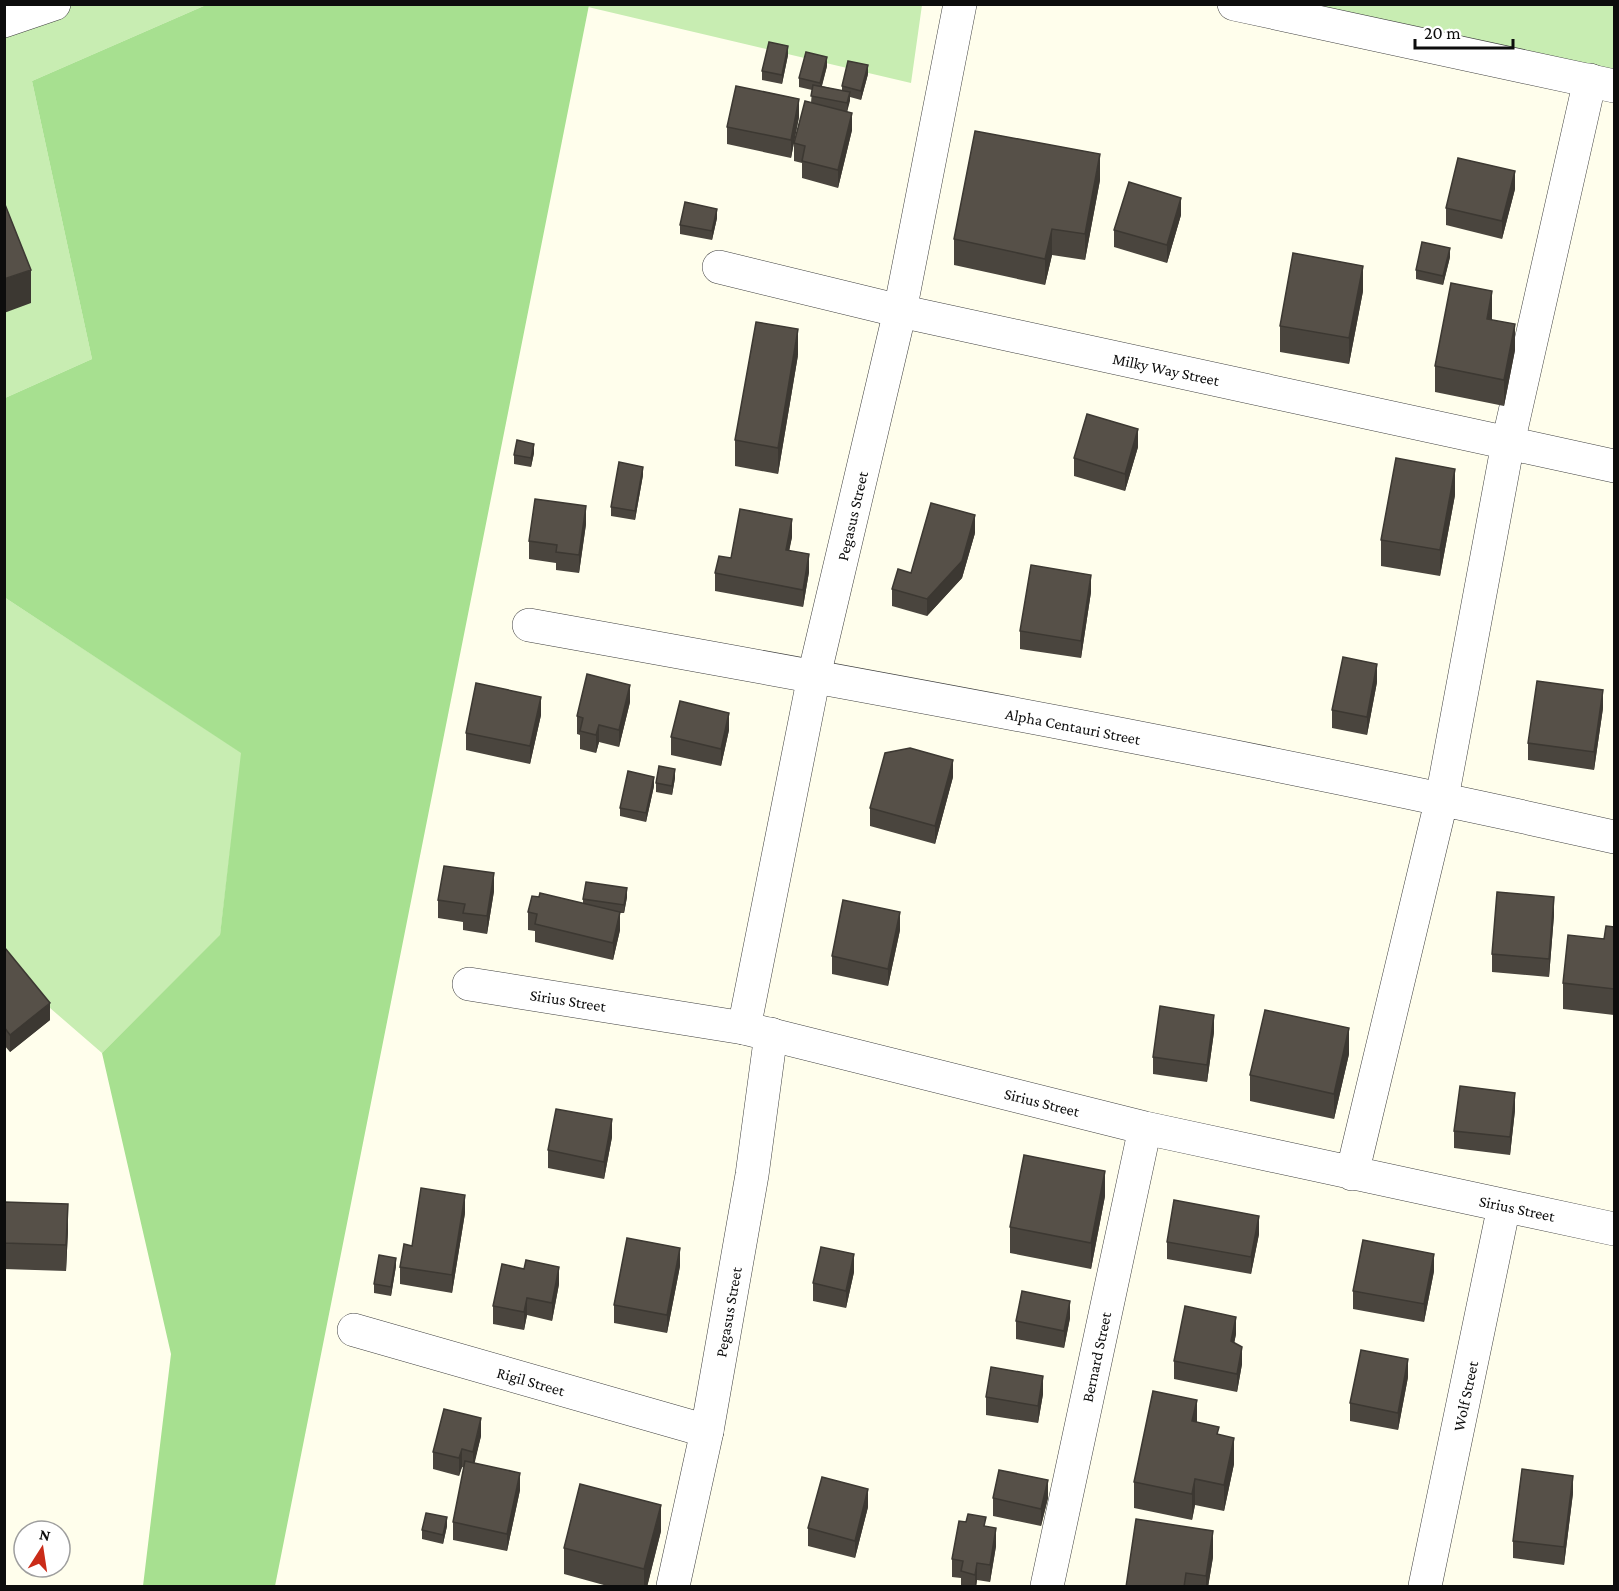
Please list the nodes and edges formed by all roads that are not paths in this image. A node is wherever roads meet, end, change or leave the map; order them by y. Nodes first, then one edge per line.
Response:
1 (54, 4) edge
2 (960, 4) edge
3 (1234, 4) edge
4 (4, 21) edge
5 (1602, 83) edge
6 (719, 267) dead end
7 (900, 311) junction
8 (1508, 443) junction
9 (1614, 466) edge
10 (529, 625) dead end
11 (814, 676) junction
12 (1442, 798) junction
13 (1614, 837) edge
14 (469, 984) dead end
15 (758, 1031) junction
16 (1145, 1128) junction
17 (1352, 1174) junction
18 (1504, 1206) junction
19 (1614, 1229) edge
20 (354, 1330) dead end
21 (707, 1431) junction
22 (673, 1587) edge
23 (1047, 1587) edge
24 (1425, 1587) edge

1 - 4 street
2 - 7 street, Pegasus Street
3 - 5 street
5 - 8 street
6 - 7 street, Milky Way Street
7 - 8 street, Milky Way Street
7 - 11 street, Pegasus Street
8 - 9 street, Milky Way Street
8 - 12 street
10 - 11 street, Alpha Centauri Street
11 - 12 street, Alpha Centauri Street
11 - 15 street, Pegasus Street
12 - 13 street, Alpha Centauri Street
12 - 17 street
14 - 15 street, Sirius Street
15 - 16 street, Sirius Street
15 - 21 street, Pegasus Street
16 - 17 street, Sirius Street
16 - 23 street, Bernard Street
17 - 18 street, Sirius Street
18 - 19 street, Sirius Street
18 - 24 street, Wolf Street
20 - 21 street, Rigil Street
21 - 22 street, Pegasus Street

